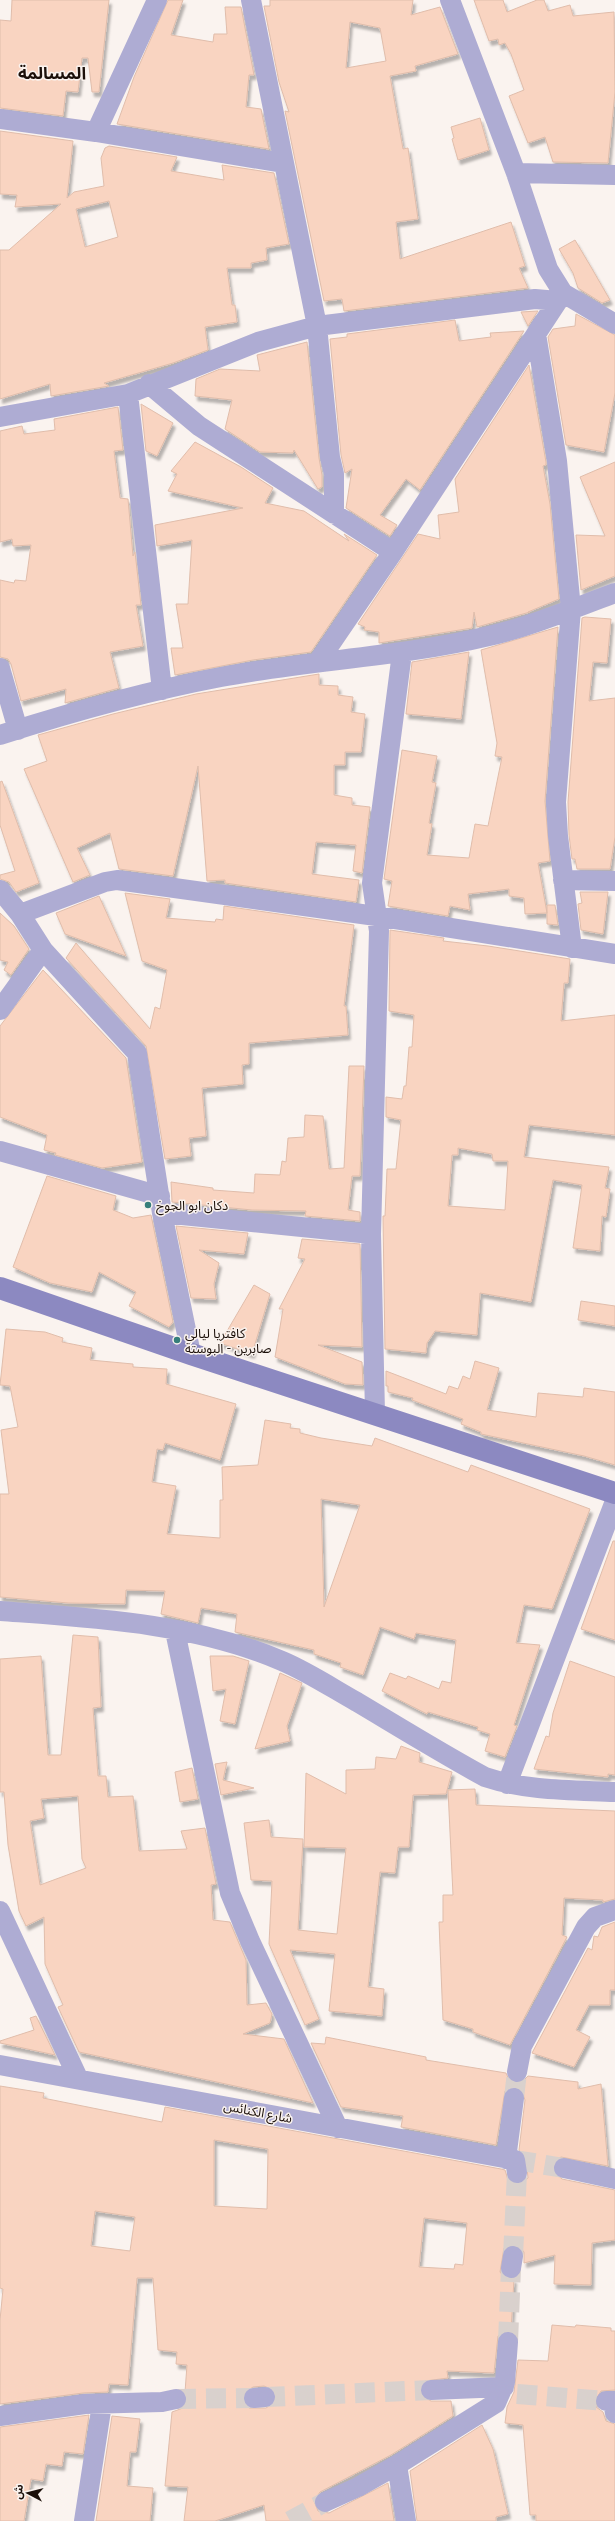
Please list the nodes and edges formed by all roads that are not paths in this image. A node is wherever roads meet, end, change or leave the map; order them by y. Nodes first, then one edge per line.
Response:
1 (157, 0) edge
2 (251, 0) edge
3 (450, 0) edge
4 (0, 119) edge
5 (96, 132) junction
6 (283, 163) junction
7 (516, 174) junction
8 (615, 174) edge
9 (560, 297) junction
10 (615, 324) edge
11 (317, 326) junction
12 (536, 334) junction
13 (149, 384) junction
14 (128, 394) junction
15 (0, 417) edge
16 (334, 514) junction
17 (393, 552) junction
18 (615, 592) edge
19 (571, 609) junction
20 (402, 653) junction
21 (318, 662) junction
22 (0, 668) edge
23 (162, 690) junction
24 (9, 733) edge
25 (563, 880) junction
26 (615, 881) edge
27 (0, 890) edge
28 (20, 914) junction
29 (376, 916) junction
30 (572, 948) junction
31 (43, 950) junction
32 (615, 954) edge
33 (0, 1010) edge
34 (0, 1151) edge
35 (161, 1205) junction
36 (371, 1234) junction
37 (0, 1288) edge
38 (191, 1354) junction
39 (374, 1413) junction
40 (615, 1493) edge
41 (615, 1501) edge
42 (0, 1611) edge
43 (175, 1631) junction
44 (507, 1784) junction
45 (615, 1792) edge
46 (615, 1910) edge
47 (0, 1911) edge
48 (0, 2065) edge
49 (517, 2072) tunnel mouth
50 (78, 2078) junction
51 (514, 2098) tunnel mouth
52 (338, 2128) junction
53 (564, 2168) tunnel mouth
54 (615, 2179) edge
55 (508, 2342) tunnel mouth
56 (431, 2390) tunnel mouth
57 (507, 2392) junction
58 (176, 2399) tunnel mouth
59 (102, 2404) junction
60 (0, 2416) edge
61 (397, 2465) junction
62 (325, 2502) tunnel mouth
63 (84, 2521) edge
64 (406, 2521) edge

1 - 5 street
2 - 6 street
3 - 7 street
4 - 5 street
5 - 6 street
6 - 11 street
7 - 8 street
7 - 9 street
9 - 10 street
9 - 11 street
9 - 12 street
11 - 13 street
11 - 16 street
12 - 17 street
12 - 19 street
13 - 14 street
13 - 16 street
14 - 15 street
14 - 23 street
16 - 17 street
17 - 21 street
18 - 19 street
19 - 20 street
19 - 25 street
20 - 21 street
20 - 29 street
21 - 23 street
22 - 24 street
23 - 24 street
25 - 26 street
25 - 30 street
27 - 28 street
28 - 29 street
28 - 31 street
29 - 30 street
29 - 36 street
30 - 32 street
31 - 33 street
31 - 35 street
34 - 35 street
35 - 36 street
35 - 38 street
36 - 39 street
37 - 38 street
38 - 39 street
39 - 40 street
41 - 44 street
42 - 43 street
43 - 44 street
43 - 52 street
44 - 45 street
46 - 49 street
47 - 50 street
48 - 50 street, شارع الكنائس
50 - 52 street, شارع الكنائس
51 - 52 street, شارع الكنائس
53 - 54 street
55 - 57 street
56 - 57 street
57 - 61 street
58 - 59 street
59 - 60 street
59 - 63 street
61 - 62 street
61 - 64 street

